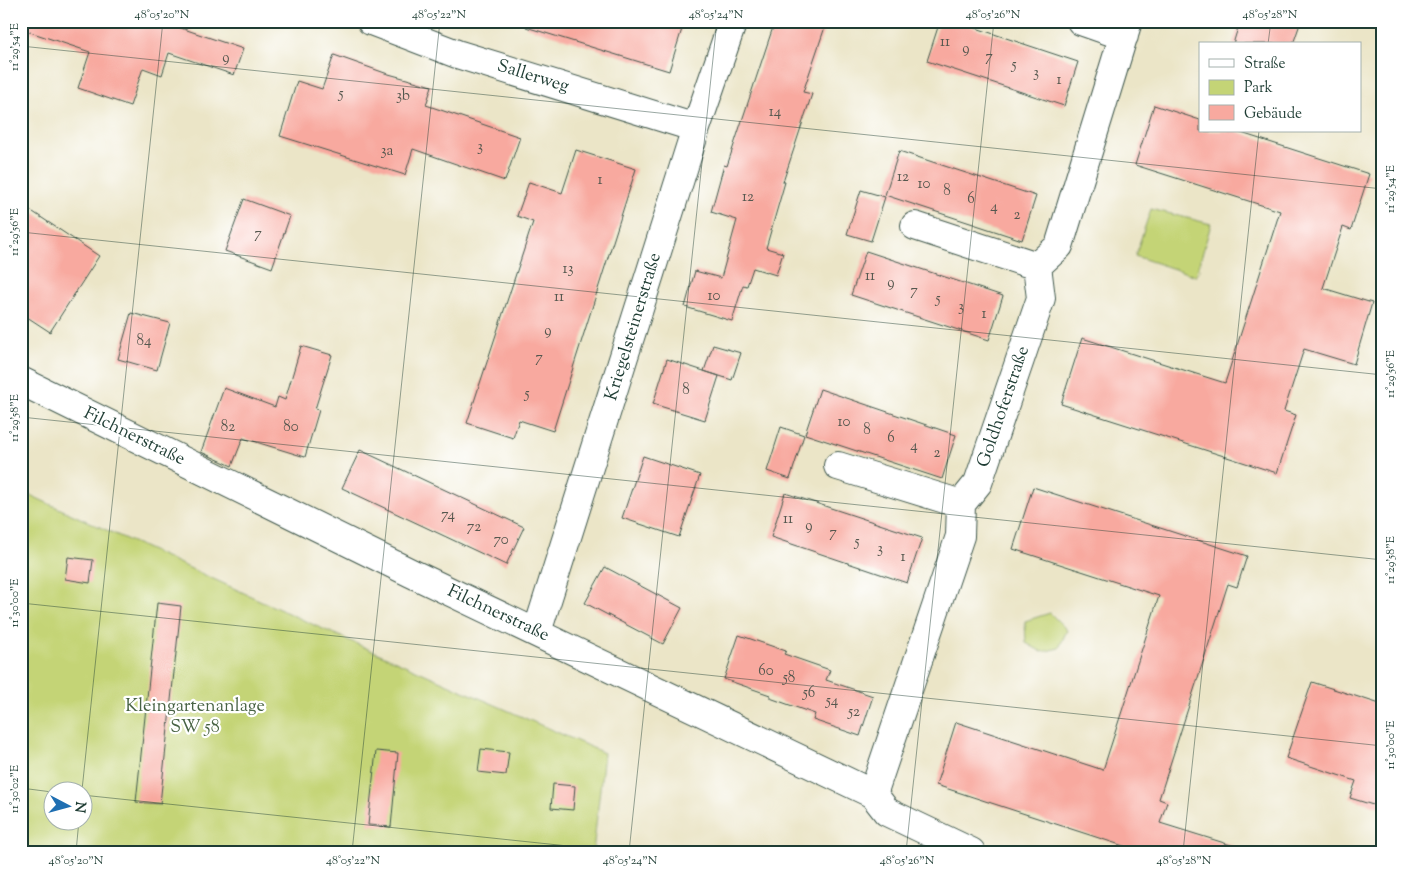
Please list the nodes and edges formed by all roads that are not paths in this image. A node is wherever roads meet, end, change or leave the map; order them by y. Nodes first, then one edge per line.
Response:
1 (371, 21) edge
2 (733, 21) edge
3 (1081, 21) edge
4 (1126, 29) edge
5 (696, 128) junction
6 (915, 226) dead end
7 (1037, 266) junction
8 (21, 381) edge
9 (838, 466) dead end
10 (961, 504) junction
11 (537, 632) junction
12 (873, 794) junction
13 (971, 852) edge

1 - 5 street, Sallerweg
2 - 5 street, Kriegelsteinerstraße
3 - 4 street
4 - 7 street
5 - 11 street, Kriegelsteinerstraße
6 - 7 street
7 - 10 street, Goldhoferstraße
8 - 11 street, Filchnerstraße
9 - 10 street
10 - 12 street
11 - 12 street, Filchnerstraße
12 - 13 street, Filchnerstraße

